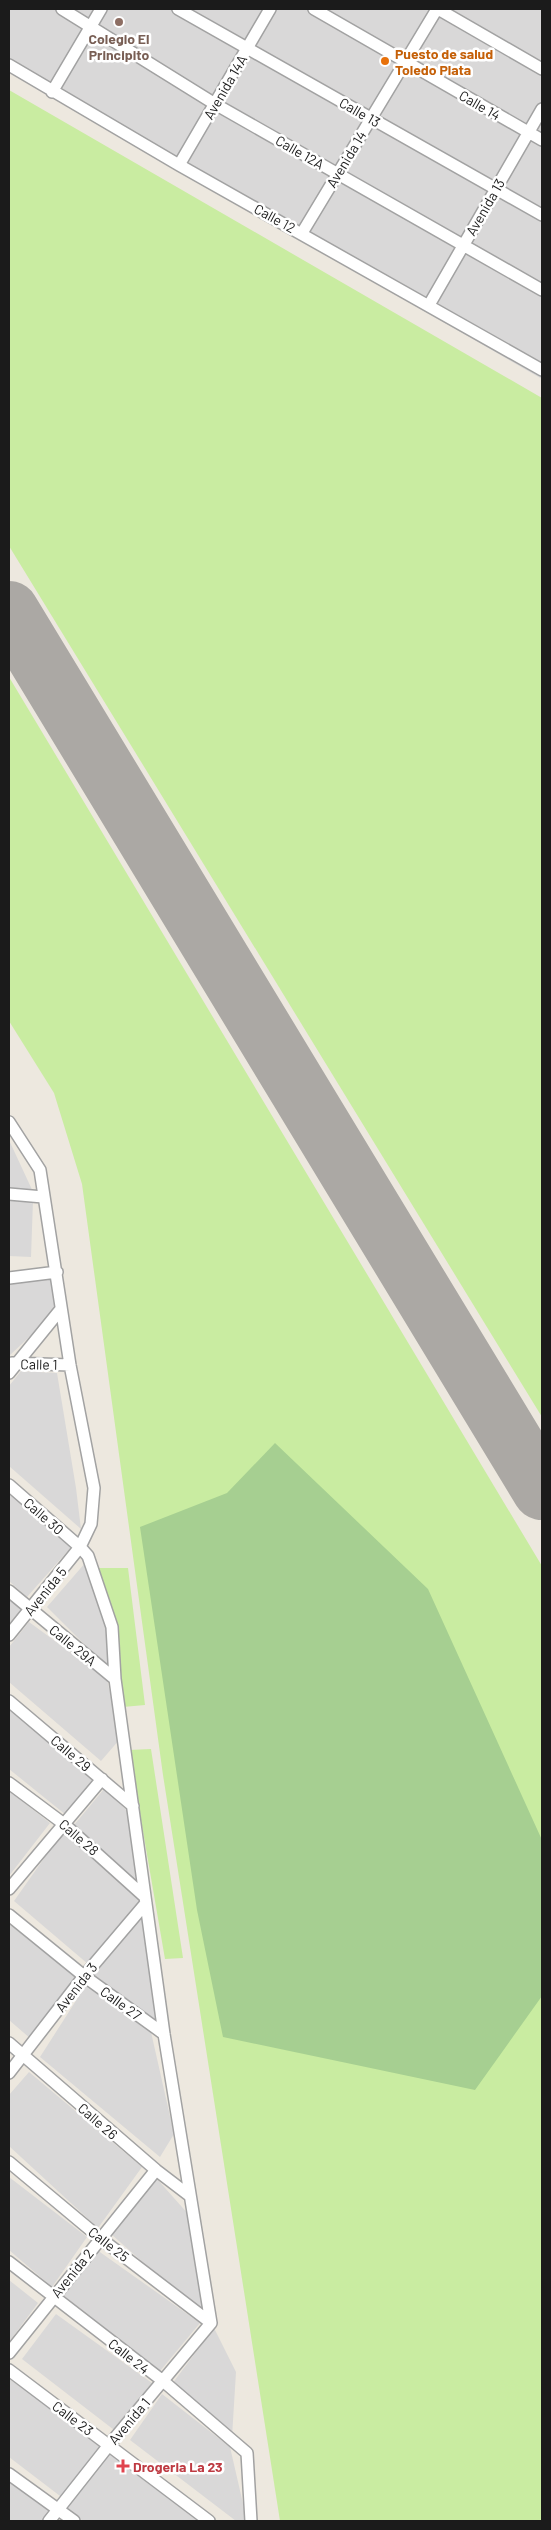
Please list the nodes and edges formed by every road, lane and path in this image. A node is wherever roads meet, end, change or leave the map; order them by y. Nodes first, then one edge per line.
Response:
1 (62, 9) edge
2 (101, 9) edge
3 (178, 9) edge
4 (270, 9) edge
5 (314, 9) edge
6 (437, 9) edge
7 (91, 26) junction
8 (247, 48) junction
9 (405, 61) junction
10 (9, 65) edge
11 (542, 69) edge
12 (52, 92) junction
13 (215, 104) junction
14 (542, 108) edge
15 (371, 118) junction
16 (529, 133) junction
17 (542, 140) edge
18 (180, 165) junction
19 (338, 173) junction
20 (495, 189) junction
21 (542, 216) edge
22 (302, 233) junction
23 (463, 245) junction
24 (542, 290) edge
25 (429, 305) junction
26 (542, 370) edge
27 (9, 1122) edge
28 (9, 1194) edge
29 (43, 1197) junction
30 (57, 1272) junction
31 (9, 1278) edge
32 (61, 1309) junction
33 (13, 1363) edge
34 (70, 1365) junction
35 (9, 1373) edge
36 (9, 1485) edge
37 (80, 1547) junction
38 (9, 1592) edge
39 (30, 1610) junction
40 (9, 1635) edge
41 (115, 1679) junction
42 (9, 1701) edge
43 (102, 1779) junction
44 (9, 1783) edge
45 (133, 1806) junction
46 (64, 1824) junction
47 (9, 1889) edge
48 (145, 1900) junction
49 (9, 1915) edge
50 (84, 1976) junction
51 (164, 2034) junction
52 (9, 2043) edge
53 (23, 2056) junction
54 (9, 2073) edge
55 (9, 2162) edge
56 (156, 2170) junction
57 (190, 2196) junction
58 (100, 2238) junction
59 (9, 2262) edge
60 (53, 2296) junction
61 (211, 2323) junction
62 (9, 2353) edge
63 (9, 2370) edge
64 (163, 2381) junction
65 (109, 2445) junction
66 (9, 2474) edge
67 (58, 2510) junction
68 (49, 2521) edge
69 (74, 2521) edge
70 (209, 2521) edge
71 (251, 2521) edge

1 - 7 street, Calle 12A
2 - 7 street
3 - 8 street, Calle 13
4 - 8 street, Avenida 14A
5 - 9 street, Calle 14
6 - 9 street, Avenida 14
6 - 11 street
7 - 12 street
7 - 13 street, Calle 12A
8 - 13 street, Avenida 14A
8 - 15 street, Calle 13
9 - 15 street, Avenida 14
9 - 16 street, Calle 14
10 - 12 street, Calle 12
12 - 18 street, Calle 12
13 - 18 street, Avenida 14A
13 - 19 street, Calle 12A
14 - 16 street, Avenida 13
15 - 19 street, Avenida 14
15 - 20 street, Calle 13
16 - 17 street, Calle 14
16 - 20 street, Avenida 13
18 - 22 street, Calle 12
19 - 22 street, Avenida 14
19 - 23 street, Calle 12A
20 - 21 street, Calle 13
20 - 23 street, Avenida 13
22 - 25 street, Calle 12
23 - 24 street, Calle 12A
23 - 25 street, Avenida 13
25 - 26 street, Calle 12
27 - 29 street, Avenida 5
28 - 29 street
29 - 30 street, Avenida 5
30 - 31 street
30 - 32 street, Avenida 5
32 - 33 street
32 - 34 street, Avenida 5
33 - 34 street, Calle 1
33 - 35 street
34 - 37 street, Avenida 5
36 - 37 street, Calle 30
37 - 39 street, Avenida 5
37 - 41 street, Calle 30
38 - 39 street, Calle 29A
39 - 40 street, Avenida 5
39 - 41 street, Calle 29A
41 - 45 street, Calle 30
42 - 43 street, Calle 29
43 - 45 street, Calle 29
43 - 46 street
44 - 46 street, Calle 28
45 - 48 street, Calle 30
46 - 47 street
46 - 48 street, Calle 28
48 - 50 street, Avenida 3
48 - 51 street, Calle 30
49 - 50 street, Calle 27
50 - 51 street, Calle 27
50 - 53 street, Avenida 3
51 - 57 street, Calle 30
52 - 53 street, Calle 26
53 - 54 street, Avenida 3
53 - 56 street, Calle 26
55 - 58 street, Calle 25
56 - 57 street, Calle 26
56 - 58 street, Avenida 2
57 - 61 street, Calle 30
58 - 60 street, Avenida 2
58 - 61 street, Calle 25
59 - 60 street, Calle 24
60 - 62 street, Avenida 2
60 - 64 street, Calle 24
61 - 64 street, Avenida 1
63 - 65 street, Calle 23
64 - 65 street, Avenida 1
64 - 71 street, Calle 24
65 - 67 street, Avenida 1
65 - 70 street, Calle 23
66 - 67 street
67 - 68 street, Avenida 1
67 - 69 street

